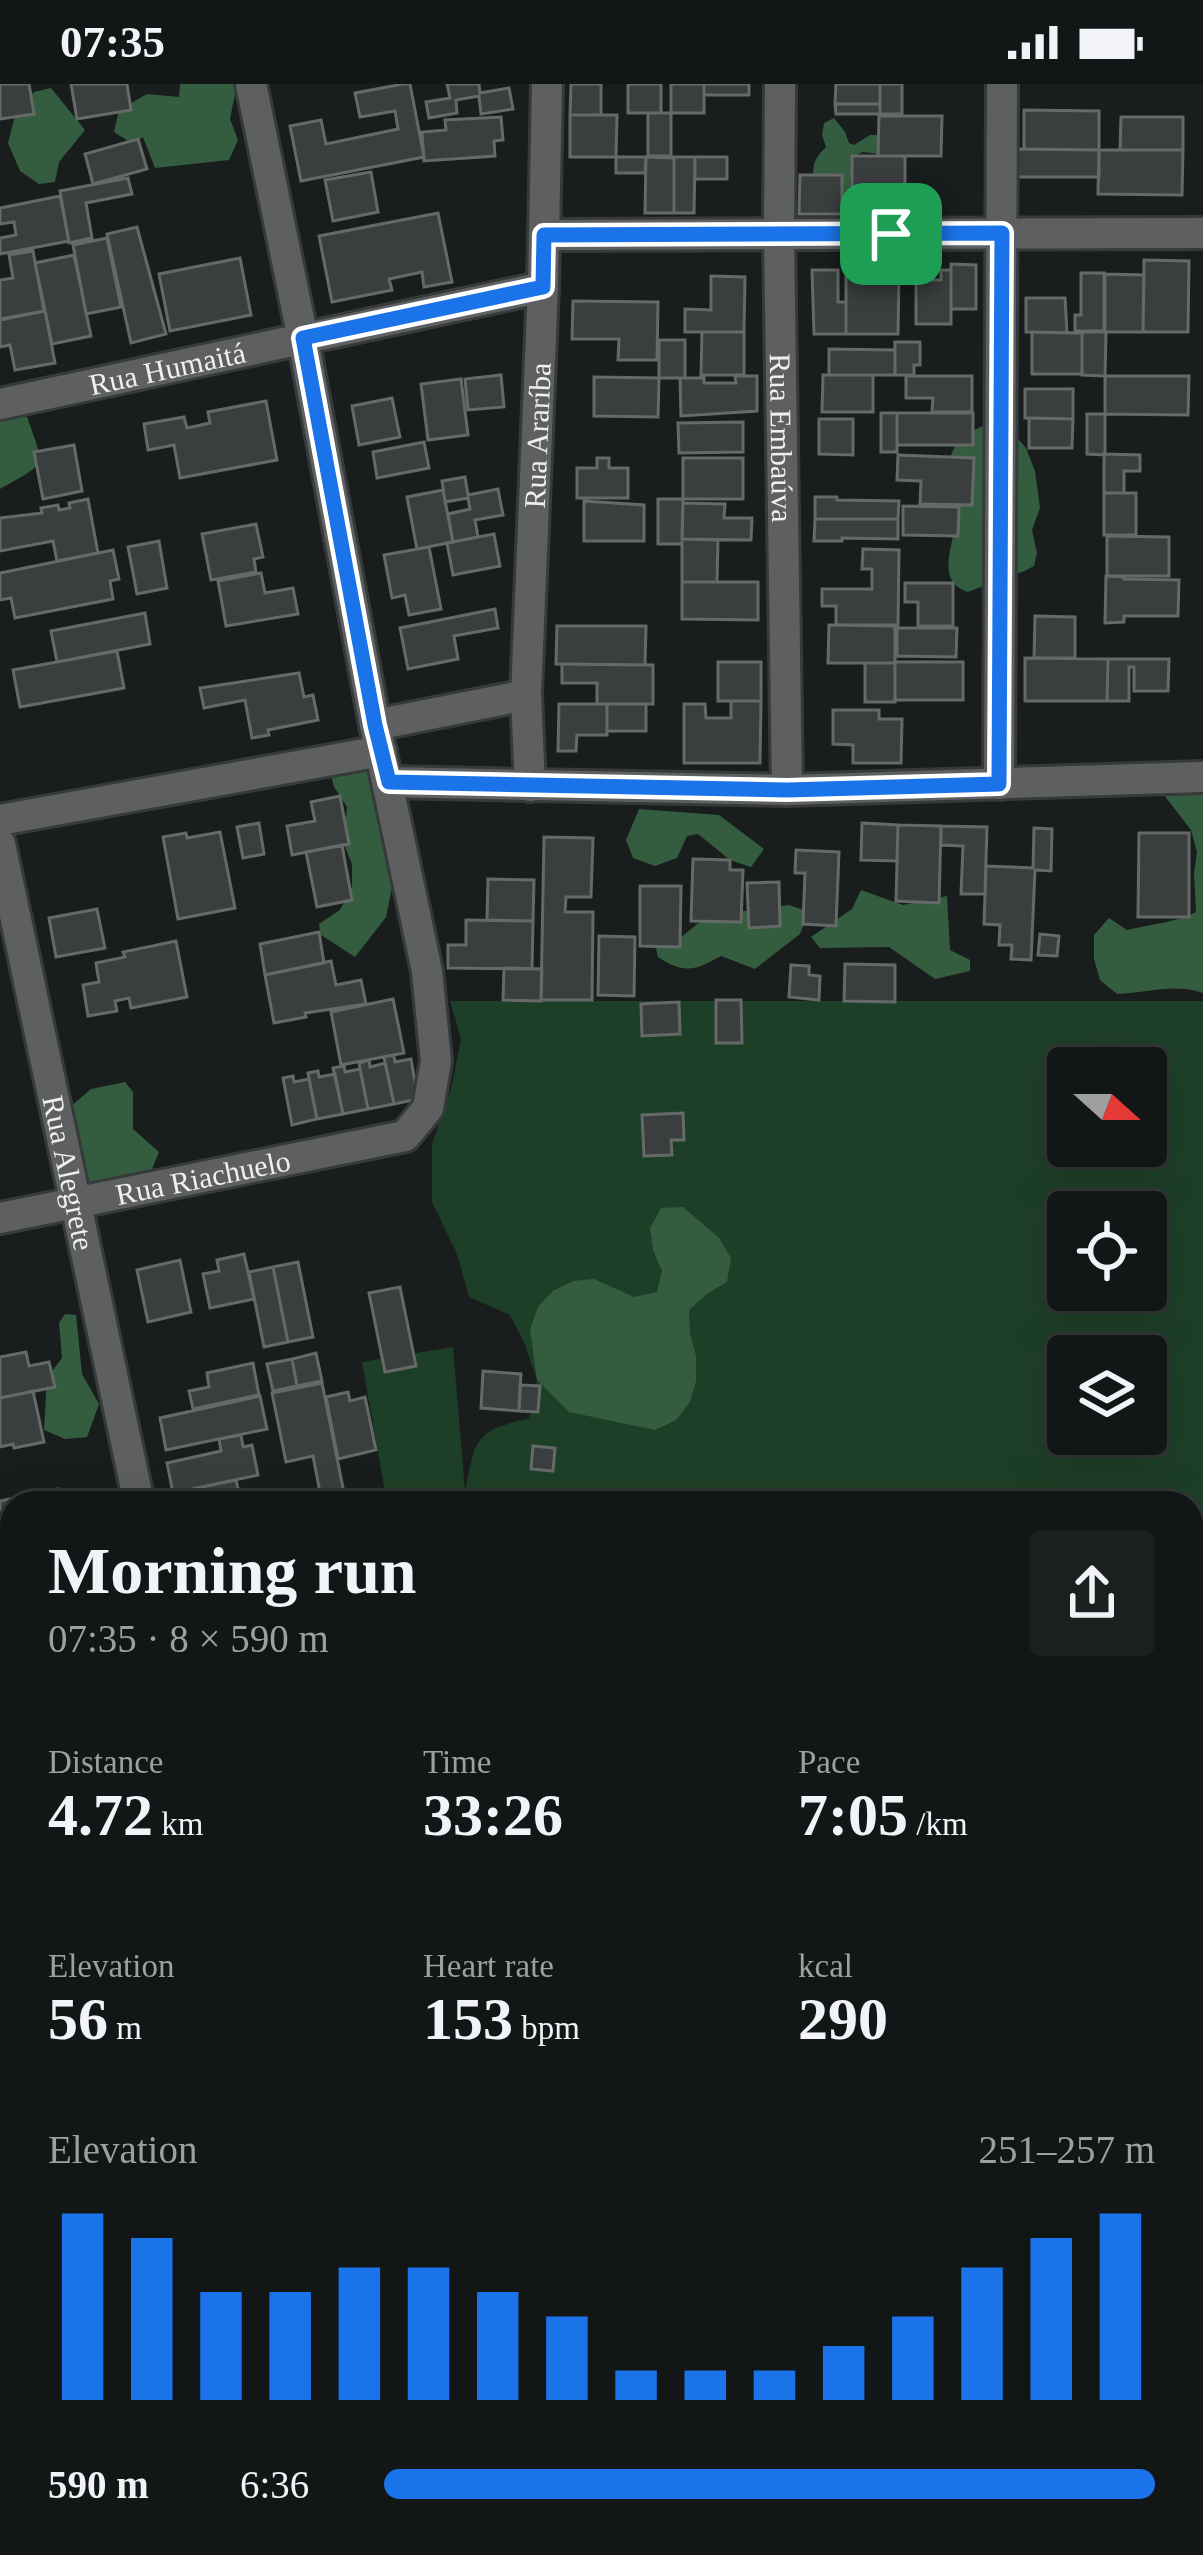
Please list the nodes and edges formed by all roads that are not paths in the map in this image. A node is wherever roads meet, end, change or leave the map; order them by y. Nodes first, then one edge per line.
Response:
1 (251, 84) edge
2 (547, 84) edge
3 (780, 84) edge
4 (1002, 84) edge
5 (1002, 233) junction
6 (1203, 233) edge
7 (544, 235) junction
8 (779, 236) junction
9 (543, 287) junction
10 (303, 338) junction
11 (0, 404) edge
12 (526, 695) junction
13 (378, 738) junction
14 (1203, 777) edge
15 (389, 782) junction
16 (999, 784) junction
17 (530, 786) junction
18 (787, 790) junction
19 (0, 820) edge
20 (0, 844) edge
21 (76, 1202) junction
22 (0, 1218) edge
23 (136, 1491) edge

1 - 10 street
2 - 7 street, Rua Araríba
3 - 8 street, Rua Embaúva
4 - 5 street
5 - 6 street
5 - 8 street
5 - 16 street
7 - 8 street
7 - 9 street, Rua Araríba
8 - 18 street, Rua Embaúva
9 - 10 street, Rua Humaitá
9 - 12 street, Rua Araríba
10 - 11 street, Rua Humaitá
10 - 13 street
12 - 13 street
12 - 17 street, Rua Araríba
13 - 15 street
13 - 19 street
14 - 16 street
15 - 17 street
15 - 21 street, Rua Riachuelo
16 - 18 street
17 - 18 street
20 - 21 street, Rua Alegrete
21 - 22 street, Rua Riachuelo
21 - 23 street, Rua Alegrete

